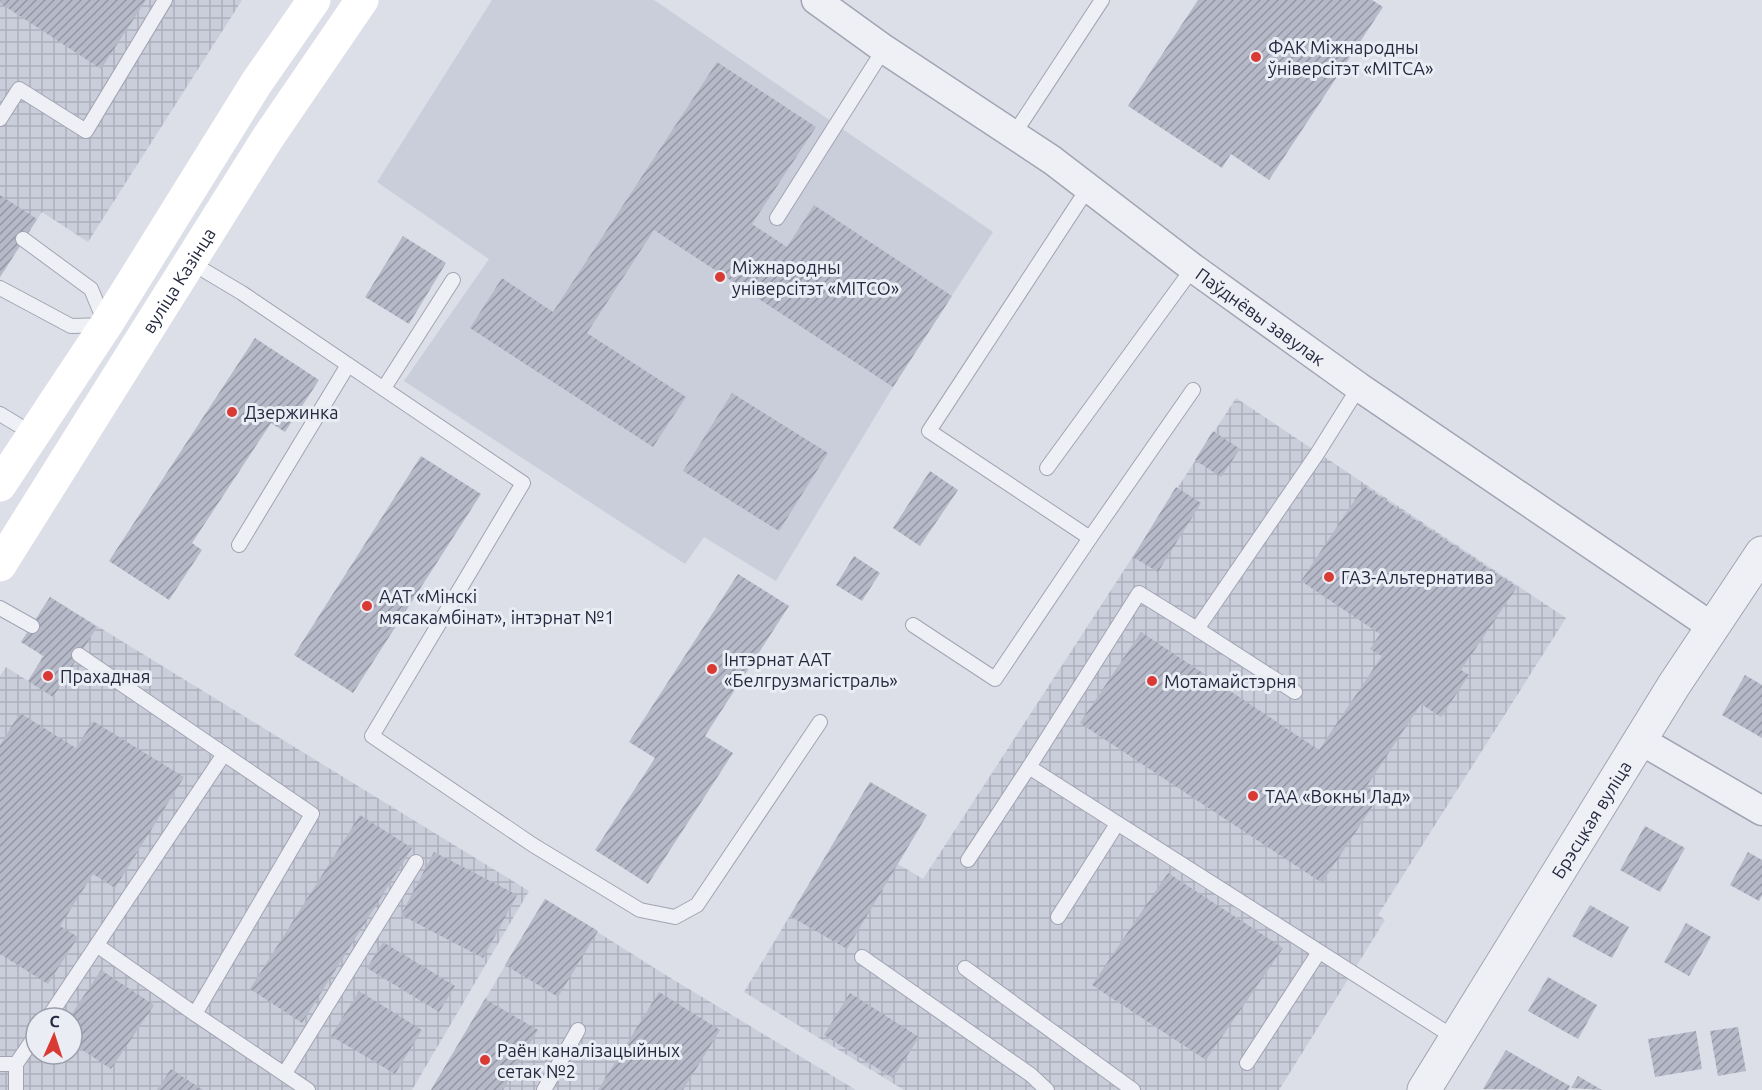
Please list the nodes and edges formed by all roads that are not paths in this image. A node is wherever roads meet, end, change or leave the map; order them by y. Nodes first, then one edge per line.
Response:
1 (165, 0) edge
2 (314, 0) edge
3 (816, 0) edge
4 (1102, 0) edge
5 (355, 2) edge
6 (884, 49) junction
7 (0, 119) edge
8 (1014, 134) junction
9 (1088, 188) junction
10 (777, 218) dead end
11 (23, 240) dead end
12 (156, 243) junction
13 (190, 262) junction
14 (1193, 267) junction
15 (453, 280) dead end
16 (0, 288) edge
17 (106, 325) junction
18 (138, 345) junction
19 (348, 365) junction
20 (1359, 387) junction
21 (384, 388) junction
22 (1193, 390) dead end
23 (0, 414) edge
24 (33, 434) junction
25 (1047, 468) dead end
26 (0, 485) edge
27 (1090, 538) junction
28 (239, 545) dead end
29 (1762, 553) edge
30 (0, 565) edge
31 (0, 608) edge
32 (913, 625) dead end
33 (32, 626) dead end
34 (1711, 626) junction
35 (1197, 629) junction
36 (79, 655) dead end
37 (1295, 692) dead end
38 (820, 722) dead end
39 (1640, 740) junction
40 (225, 754) junction
41 (1029, 767) junction
42 (1762, 811) edge
43 (1118, 824) junction
44 (968, 860) dead end
45 (416, 862) dead end
46 (1058, 917) dead end
47 (98, 946) junction
48 (1319, 952) junction
49 (862, 957) dead end
50 (965, 968) dead end
51 (56, 1006) edge
52 (195, 1014) junction
53 (578, 1030) dead end
54 (1456, 1039) junction
55 (24, 1052) edge
56 (1247, 1063) dead end
57 (0, 1064) edge
58 (16, 1064) junction
59 (285, 1073) junction
60 (15, 1090) edge
61 (308, 1090) edge
62 (544, 1090) edge
63 (1047, 1090) edge
64 (1133, 1090) edge
65 (1425, 1090) edge

1 - 7 lane
2 - 12 main road
3 - 6 street, Паўднёвы завулак
4 - 8 lane
5 - 13 main road, вуліца Казінца
6 - 8 street, Паўднёвы завулак
6 - 10 lane
8 - 9 street, Паўднёвы завулак
9 - 14 street, Паўднёвы завулак
9 - 27 lane
11 - 17 lane
12 - 13 street
12 - 17 main road
13 - 18 main road, вуліца Казінца
13 - 19 lane
14 - 20 street, Паўднёвы завулак
14 - 25 lane
15 - 21 lane
16 - 17 lane
17 - 18 street
17 - 24 main road
18 - 30 main road, вуліца Казінца
19 - 21 lane
19 - 28 lane
20 - 34 street, Паўднёвы завулак
20 - 35 lane
21 - 38 lane
22 - 27 lane
23 - 24 lane
24 - 26 main road
27 - 32 lane
29 - 34 street, Брэсцкая вуліца
31 - 33 lane
34 - 39 street, Брэсцкая вуліца
35 - 37 lane
35 - 41 lane
36 - 40 lane
39 - 42 street
39 - 54 street, Брэсцкая вуліца
40 - 47 lane
40 - 52 lane
41 - 43 lane
41 - 44 lane
43 - 46 lane
43 - 48 lane
45 - 59 lane
47 - 51 lane
47 - 52 lane
48 - 54 lane
48 - 56 lane
49 - 63 lane
50 - 64 lane
52 - 59 lane
53 - 62 lane
54 - 65 street, Брэсцкая вуліца
55 - 58 lane
57 - 58 lane
58 - 60 lane
59 - 61 lane

